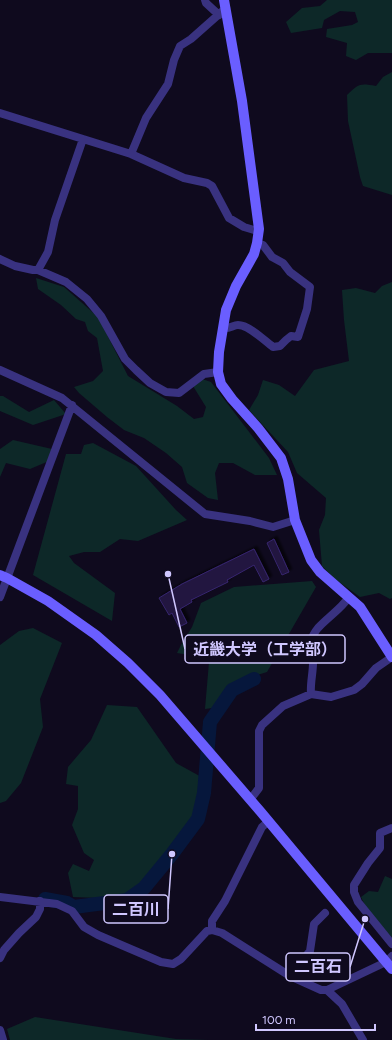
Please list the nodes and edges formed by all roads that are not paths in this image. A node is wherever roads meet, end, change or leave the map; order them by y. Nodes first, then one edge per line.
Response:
1 (205, 0) edge
2 (223, 8) edge
3 (0, 113) edge
4 (83, 139) junction
5 (131, 154) junction
6 (259, 229) junction
7 (257, 243) junction
8 (0, 259) edge
9 (38, 270) junction
10 (223, 328) junction
11 (0, 370) edge
12 (218, 372) junction
13 (72, 405) junction
14 (295, 520) junction
15 (4, 577) edge
16 (0, 597) edge
17 (349, 597) junction
18 (392, 657) edge
19 (310, 694) junction
20 (250, 800) junction
21 (269, 822) junction
22 (392, 828) edge
23 (0, 897) edge
24 (40, 901) junction
25 (325, 914) dead end
26 (212, 930) junction
27 (392, 944) edge
28 (0, 958) edge
29 (390, 962) edge
30 (290, 976) junction
31 (327, 990) junction
32 (0, 1030) edge
33 (3, 1040) edge
34 (363, 1040) edge

1 - 2 street
2 - 5 street
2 - 6 street
3 - 4 street
4 - 5 street
4 - 9 street
5 - 6 street
6 - 7 street
7 - 10 street
7 - 10 street
8 - 9 street
9 - 12 street
10 - 12 street
11 - 13 street
12 - 14 street
13 - 14 street
13 - 15 street
14 - 17 street
15 - 16 street
15 - 20 street
17 - 18 street
17 - 19 street
18 - 19 street
19 - 20 street
20 - 21 street
21 - 26 street
21 - 29 street
22 - 27 street
23 - 24 street
24 - 26 street
24 - 28 street
25 - 30 street
26 - 30 street
29 - 31 street
30 - 31 street
31 - 34 street
32 - 33 street

